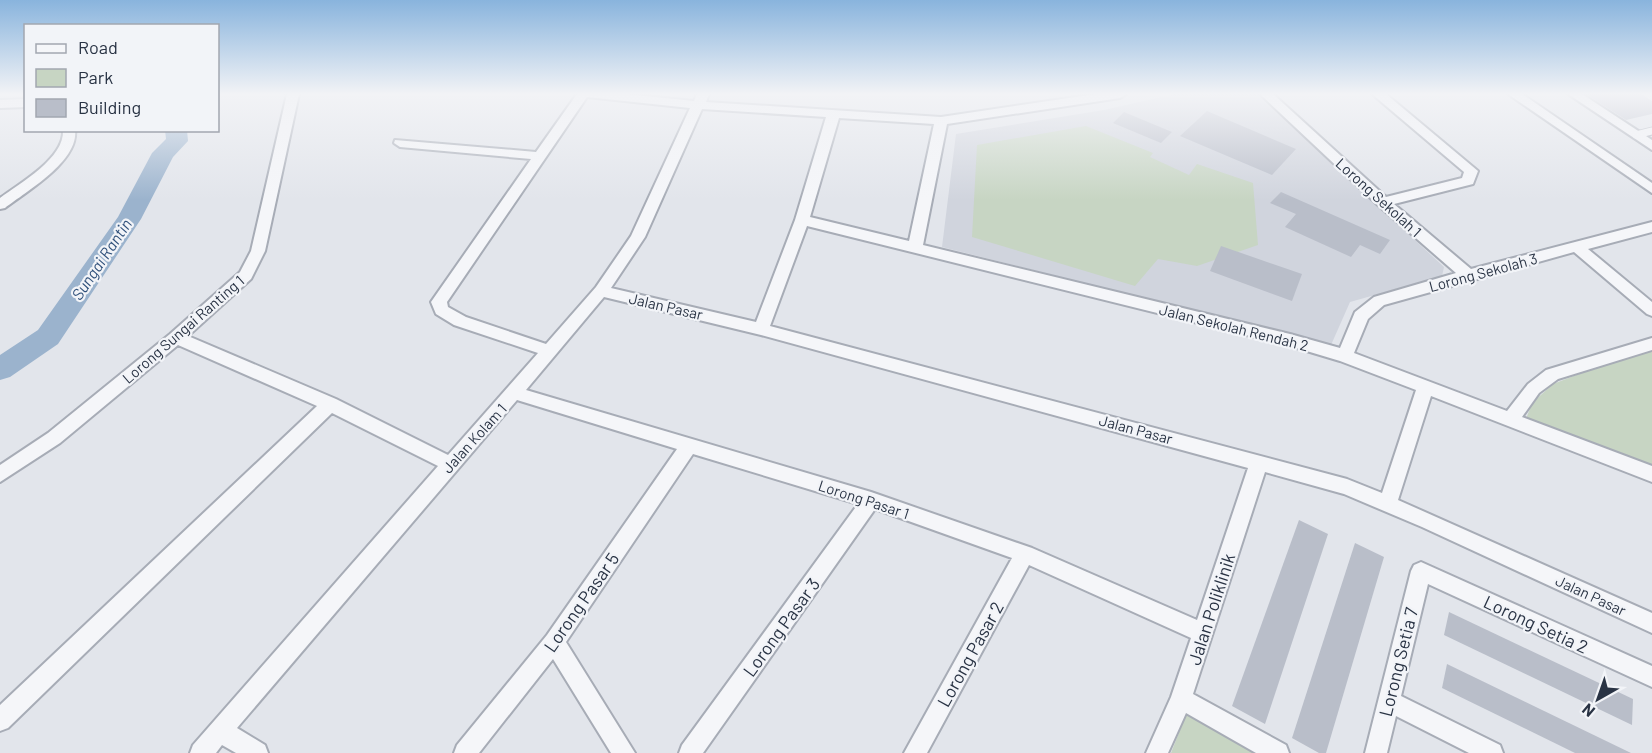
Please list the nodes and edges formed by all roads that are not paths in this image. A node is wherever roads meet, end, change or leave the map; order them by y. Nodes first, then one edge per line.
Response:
1 (285, 129) edge
2 (560, 129) edge
3 (687, 129) edge
4 (829, 129) edge
5 (939, 129) edge
6 (1304, 129) edge
7 (1420, 129) edge
8 (1565, 129) edge
9 (1627, 129) edge
10 (1652, 131) edge
11 (69, 132) edge
12 (1636, 135) junction
13 (400, 143) dead end
14 (1652, 146) edge
15 (542, 156) junction
16 (1652, 189) edge
17 (1383, 202) junction
18 (0, 205) edge
19 (802, 220) junction
20 (1652, 227) edge
21 (915, 247) junction
22 (1576, 247) junction
23 (1468, 274) junction
24 (601, 291) junction
25 (1652, 310) edge
26 (761, 329) junction
27 (176, 339) junction
28 (1652, 344) edge
29 (549, 351) junction
30 (1345, 356) junction
31 (1425, 387) junction
32 (515, 393) junction
33 (330, 404) junction
34 (1511, 420) junction
35 (689, 446) junction
36 (1259, 463) junction
37 (450, 464) junction
38 (0, 474) edge
39 (1652, 474) edge
40 (872, 500) junction
41 (1388, 503) junction
42 (1025, 554) junction
43 (1421, 571) joint
44 (1652, 623) edge
45 (1203, 633) junction
46 (554, 642) junction
47 (1652, 677) edge
48 (1181, 699) junction
49 (1389, 701) junction
50 (0, 720) edge
51 (220, 731) junction
52 (201, 753) edge
53 (257, 753) edge
54 (465, 753) edge
55 (624, 753) edge
56 (690, 753) edge
57 (915, 753) edge
58 (1157, 753) edge
59 (1278, 753) edge
60 (1376, 753) edge
61 (1492, 753) edge

1 - 27 street, Lorong Sungai Ranting 1
2 - 15 street
3 - 24 street, Jalan Kolam 1
4 - 19 street
5 - 21 street
6 - 17 street, Lorong Sekolah 1
7 - 17 street
8 - 16 street
9 - 12 street
10 - 12 lane
11 - 18 street
12 - 14 street
13 - 15 street
15 - 29 street
17 - 23 street, Lorong Sekolah 1
19 - 21 street, Jalan Sekolah Rendah 2
19 - 26 street
20 - 22 street, Lorong Sekolah 3
21 - 30 street, Jalan Sekolah Rendah 2
22 - 23 street, Lorong Sekolah 3
22 - 25 street
23 - 30 street, Lorong Sekolah 3
24 - 26 street, Jalan Pasar
24 - 29 street, Jalan Kolam 1
26 - 36 street, Jalan Pasar
27 - 33 street
27 - 38 street, Lorong Sungai Ranting 1
28 - 34 street
29 - 32 street, Jalan Kolam 1
30 - 31 street, Jalan Sekolah Rendah 2
31 - 34 street, Jalan Sekolah Rendah 2
31 - 41 street
32 - 35 street, Lorong Pasar 1
32 - 37 street, Jalan Kolam 1
33 - 37 street
33 - 50 street
34 - 39 street, Jalan Sekolah Rendah 2
35 - 40 street, Lorong Pasar 1
35 - 46 street, Lorong Pasar 5
36 - 41 street, Jalan Pasar
36 - 45 street, Jalan Poliklinik
37 - 51 street, Jalan Kolam 1
40 - 42 street, Lorong Pasar 1
40 - 56 street, Lorong Pasar 3
41 - 44 street, Jalan Pasar
42 - 45 street, Lorong Pasar 1
42 - 57 street, Lorong Pasar 2
43 - 47 street, Lorong Setia 2
43 - 49 street, Lorong Setia 7
45 - 48 street, Jalan Poliklinik
46 - 54 street, Lorong Pasar 5
46 - 55 street
48 - 58 street, Jalan Poliklinik
48 - 59 street
49 - 60 street, Lorong Setia 7
49 - 61 street
51 - 52 street, Jalan Kolam 1
51 - 53 street

